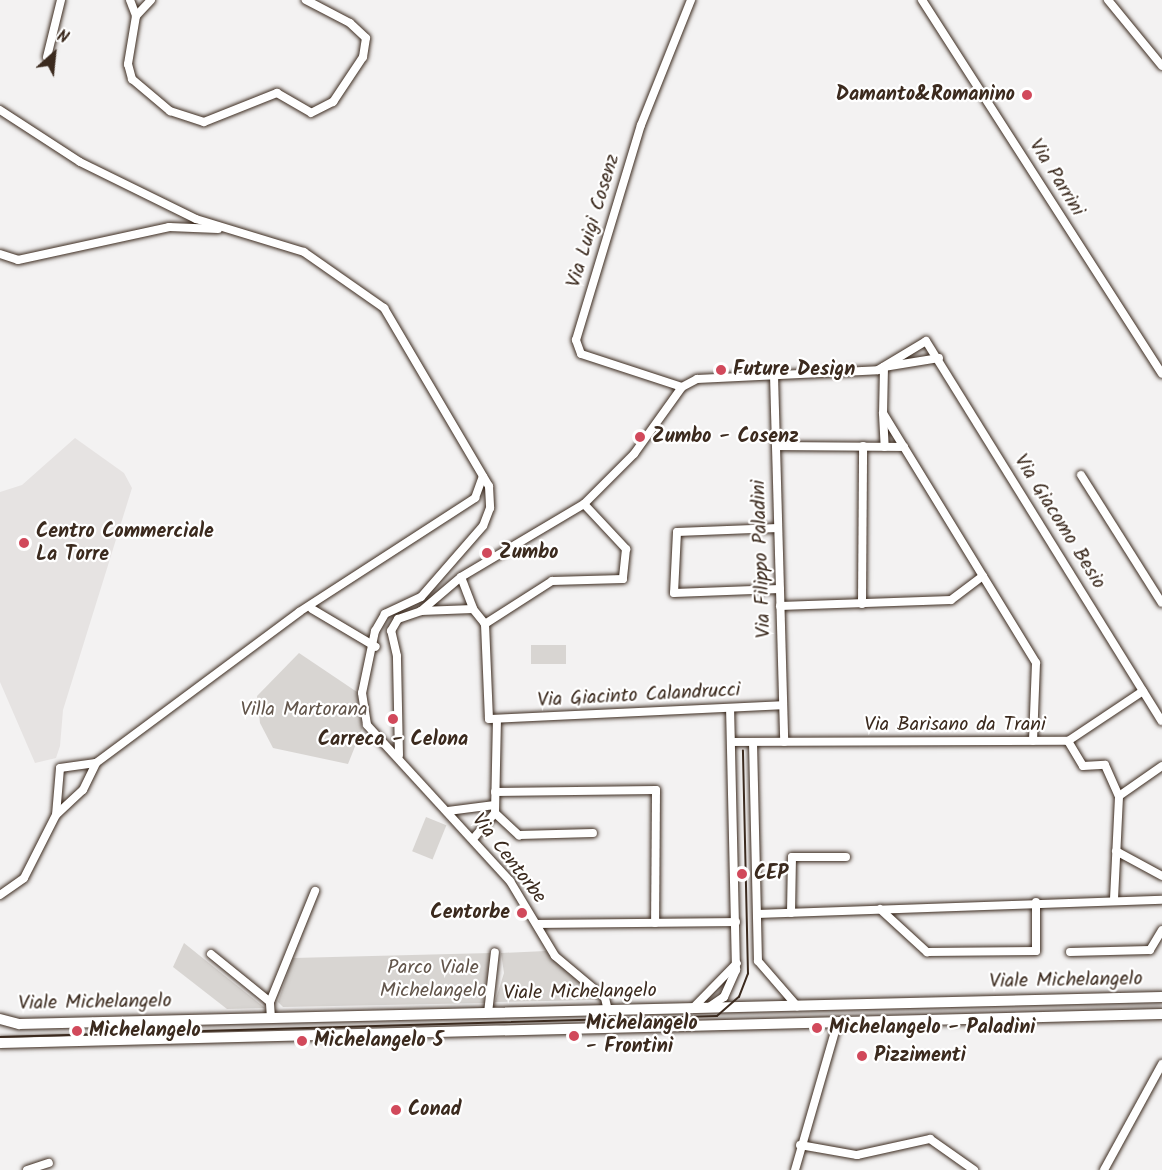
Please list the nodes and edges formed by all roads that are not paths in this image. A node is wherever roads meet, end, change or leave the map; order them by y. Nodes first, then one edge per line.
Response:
1 (61, 0) edge
2 (130, 0) edge
3 (151, 0) edge
4 (306, 0) edge
5 (691, 0) edge
6 (922, 0) edge
7 (1108, 0) edge
8 (136, 16) junction
9 (47, 57) dead end
10 (1162, 66) edge
11 (0, 110) edge
12 (229, 229) junction
13 (0, 254) edge
14 (939, 358) junction
15 (884, 367) junction
16 (1162, 374) edge
17 (774, 375) junction
18 (682, 387) junction
19 (883, 413) junction
20 (776, 446) junction
21 (863, 446) junction
22 (885, 447) junction
23 (904, 447) junction
24 (1081, 475) dead end
25 (483, 476) junction
26 (584, 504) junction
27 (778, 528) junction
28 (983, 576) junction
29 (461, 577) junction
30 (780, 589) junction
31 (1162, 603) edge
32 (862, 604) junction
33 (780, 606) junction
34 (312, 609) junction
35 (473, 609) junction
36 (421, 611) junction
37 (485, 624) junction
38 (376, 647) junction
39 (1143, 691) junction
40 (783, 705) junction
41 (730, 708) junction
42 (497, 720) junction
43 (1162, 721) edge
44 (1034, 741) junction
45 (1068, 741) junction
46 (731, 742) junction
47 (753, 742) junction
48 (784, 742) junction
49 (399, 755) junction
50 (96, 763) junction
51 (74, 765) junction
52 (1162, 766) edge
53 (56, 783) junction
54 (86, 783) junction
55 (495, 792) junction
56 (77, 794) junction
57 (1119, 796) junction
58 (495, 809) junction
59 (448, 811) junction
60 (56, 815) junction
61 (593, 833) dead end
62 (473, 839) junction
63 (1116, 851) junction
64 (846, 857) dead end
65 (1162, 876) edge
66 (315, 891) dead end
67 (0, 895) edge
68 (1114, 899) junction
69 (1162, 900) edge
70 (1036, 902) junction
71 (880, 909) junction
72 (791, 913) junction
73 (757, 914) junction
74 (736, 922) junction
75 (655, 923) junction
76 (538, 924) junction
77 (1162, 930) edge
78 (495, 952) dead end
79 (1070, 952) dead end
80 (211, 954) dead end
81 (736, 963) junction
82 (1162, 997) edge
83 (270, 1002) junction
84 (889, 1004) junction
85 (796, 1006) junction
86 (698, 1009) junction
87 (608, 1011) junction
88 (488, 1013) junction
89 (1162, 1014) edge
90 (271, 1018) junction
91 (0, 1019) edge
92 (889, 1019) junction
93 (838, 1021) junction
94 (0, 1043) edge
95 (1162, 1064) edge
96 (800, 1145) junction
97 (50, 1163) dead end
98 (27, 1170) edge
99 (795, 1170) edge
100 (974, 1170) edge
101 (1104, 1170) edge

1 - 9 street
2 - 8 street
3 - 8 street
4 - 8 street
5 - 18 street, Via Luigi Cosenz
6 - 16 street, Via Parrini
7 - 10 street
11 - 12 street
12 - 13 street
12 - 25 street, Via Centorbe
14 - 15 street
14 - 15 street, Via Giacomo Besio
14 - 39 street, Via Giacomo Besio
15 - 17 street
15 - 19 street
17 - 18 street
17 - 20 street, Via Filippo Paladini
18 - 26 street
19 - 22 street
19 - 23 street
20 - 21 street
20 - 27 street, Via Filippo Paladini
21 - 22 street
21 - 32 street
22 - 23 street
23 - 28 street
24 - 31 street
25 - 34 street
25 - 38 street, Via Centorbe
26 - 29 street
26 - 37 street
27 - 30 street, Via Filippo Paladini
27 - 30 street
28 - 32 street
28 - 44 street
29 - 35 street
29 - 36 street
30 - 33 street, Via Filippo Paladini
32 - 33 street
33 - 40 street, Via Filippo Paladini
34 - 38 street
34 - 50 street
35 - 36 street
35 - 37 street
36 - 49 street
37 - 42 street
38 - 49 street, Via Centorbe
39 - 43 street, Via Giacomo Besio
39 - 45 street, Via Barisano da Trani
40 - 41 street, Via Giacinto Calandrucci
40 - 48 street, Via Filippo Paladini
41 - 42 street, Via Giacinto Calandrucci
41 - 46 street
42 - 55 street
44 - 45 street, Via Barisano da Trani
44 - 48 street, Via Barisano da Trani
45 - 57 street
46 - 47 street, Via Barisano da Trani
46 - 74 street
47 - 48 street, Via Barisano da Trani
47 - 73 street
49 - 59 street, Via Centorbe
50 - 51 street
50 - 54 street
51 - 53 street
51 - 54 street
52 - 57 street
53 - 56 street
53 - 60 street
54 - 56 street
55 - 58 street
55 - 75 street
56 - 60 street
57 - 63 street
58 - 59 street
58 - 61 street
58 - 62 street
59 - 62 street, Via Centorbe
60 - 67 street
62 - 76 street, Via Centorbe
63 - 65 street
63 - 68 street
64 - 72 street
66 - 83 street
68 - 69 street
68 - 70 street
70 - 71 street
70 - 71 street
71 - 72 street
72 - 73 street
73 - 85 street
74 - 75 street
74 - 81 street
75 - 76 street
76 - 87 street, Via Centorbe
77 - 79 street
78 - 88 street
80 - 83 street
81 - 86 street
81 - 86 street
82 - 84 street, Viale Michelangelo
83 - 90 street
84 - 85 street, Viale Michelangelo
84 - 92 street
85 - 86 street, Viale Michelangelo
86 - 87 street, Viale Michelangelo
87 - 88 street, Viale Michelangelo
88 - 90 street, Viale Michelangelo
89 - 92 street, Viale Michelangelo
90 - 91 street, Viale Michelangelo
92 - 93 street, Viale Michelangelo
93 - 94 street, Viale Michelangelo
93 - 96 street
95 - 101 street
96 - 99 street
96 - 100 street
97 - 98 street

